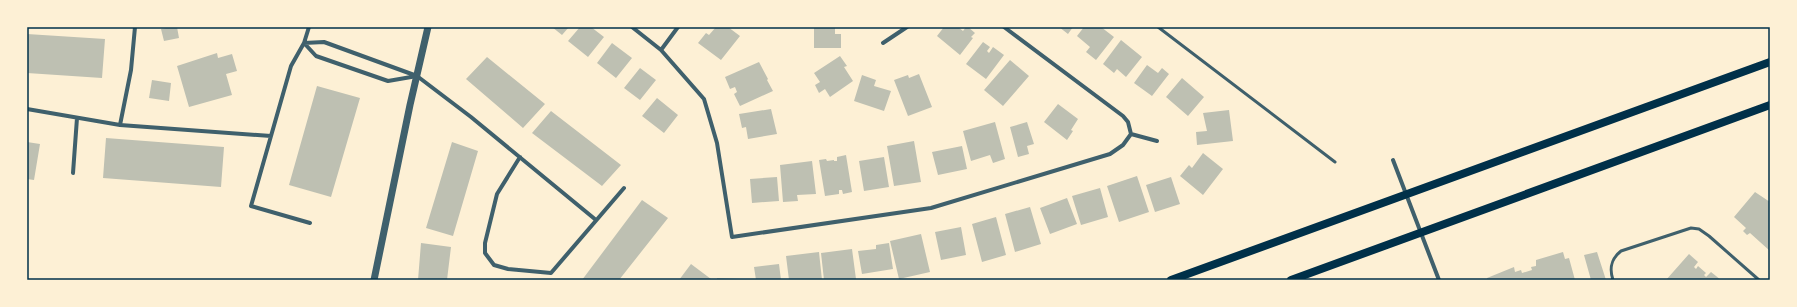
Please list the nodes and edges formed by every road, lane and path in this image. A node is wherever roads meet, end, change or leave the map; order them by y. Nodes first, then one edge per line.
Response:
1 (135, 27) edge
2 (309, 27) edge
3 (428, 27) edge
4 (632, 27) edge
5 (678, 27) edge
6 (907, 27) edge
7 (1004, 27) edge
8 (1158, 27) edge
9 (304, 42) junction
10 (883, 43) dead end
11 (661, 50) junction
12 (1770, 62) edge
13 (417, 76) junction
14 (1770, 105) edge
15 (27, 109) edge
16 (77, 118) junction
17 (120, 126) junction
18 (1131, 134) junction
19 (271, 136) junction
20 (1157, 142) dead end
21 (520, 157) junction
22 (1393, 160) dead end
23 (1335, 162) dead end
24 (73, 173) dead end
25 (624, 188) dead end
26 (1407, 195) junction
27 (596, 220) junction
28 (310, 223) dead end
29 (1422, 232) junction
30 (374, 280) edge
31 (1171, 280) edge
32 (1291, 280) edge
33 (1439, 280) edge
34 (1612, 280) edge
35 (1759, 280) edge

1 - 17 street
2 - 9 street
3 - 13 street
4 - 11 street
5 - 11 street
6 - 10 street
7 - 18 street
8 - 23 lane
9 - 13 street
9 - 13 street
9 - 19 street
11 - 18 street
12 - 26 main road
13 - 21 street
13 - 30 street
14 - 29 main road
15 - 16 street
16 - 17 street
16 - 24 street
17 - 19 street
18 - 20 street
19 - 28 street
21 - 27 street
21 - 27 street
22 - 26 street
25 - 27 street
26 - 29 street
26 - 31 main road
29 - 32 main road
29 - 33 street
34 - 35 lane

